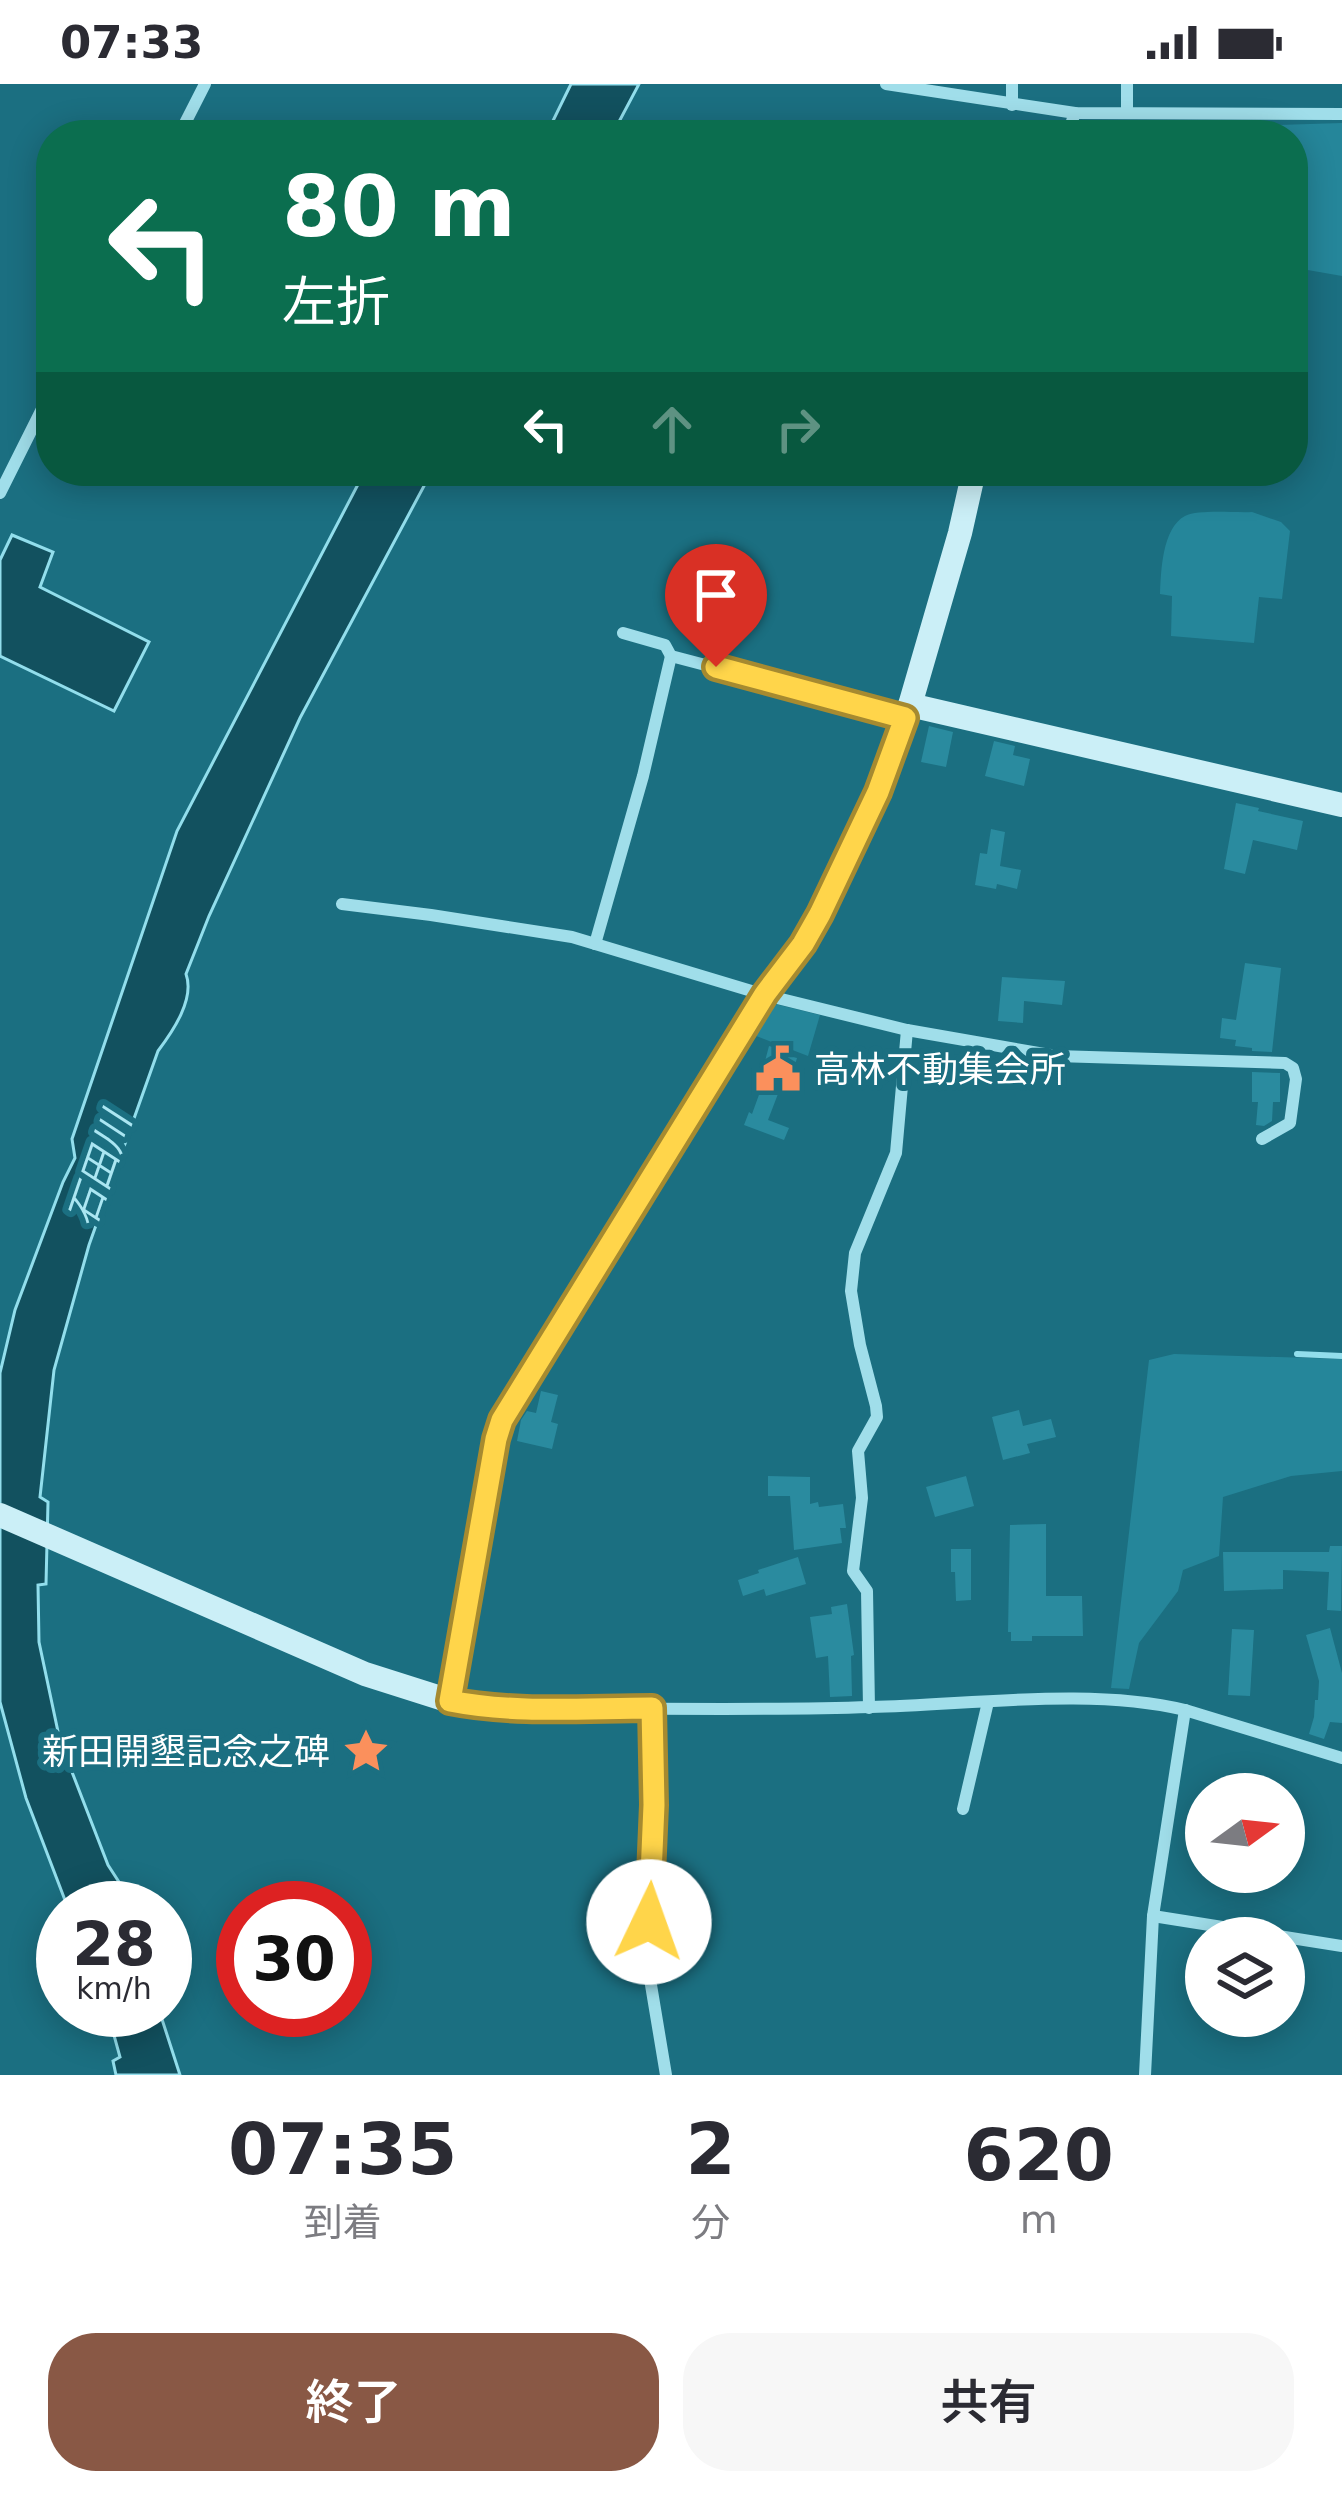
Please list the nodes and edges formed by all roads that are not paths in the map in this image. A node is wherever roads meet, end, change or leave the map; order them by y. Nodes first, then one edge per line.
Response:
1 (205, 84) edge
2 (886, 84) edge
3 (1012, 84) edge
4 (1127, 84) edge
5 (902, 85) edge
6 (1012, 105) junction
7 (1075, 113) junction
8 (1127, 113) junction
9 (1342, 114) edge
10 (187, 120) edge
11 (1072, 120) edge
12 (36, 421) edge
13 (971, 486) edge
14 (0, 493) edge
15 (623, 633) dead end
16 (671, 656) junction
17 (908, 711) junction
18 (1342, 805) edge
19 (342, 904) dead end
20 (595, 944) junction
21 (765, 994) junction
22 (907, 1030) junction
23 (1262, 1139) dead end
24 (0, 1515) edge
25 (450, 1701) junction
26 (988, 1702) junction
27 (652, 1708) junction
28 (869, 1708) junction
29 (1185, 1710) junction
30 (1342, 1758) edge
31 (963, 1809) dead end
32 (1153, 1916) junction
33 (1342, 1946) edge
34 (666, 2075) edge
35 (1145, 2075) edge

1 - 10 street
2 - 5 street
3 - 6 street
4 - 8 street
5 - 6 street
6 - 7 street
7 - 8 street
7 - 11 street
8 - 9 street
12 - 14 street
13 - 17 street
15 - 16 street
16 - 17 street
16 - 20 street
17 - 18 street
17 - 21 street
19 - 20 street
20 - 21 street
21 - 22 street
21 - 25 street
22 - 23 street
22 - 28 street
24 - 25 street
25 - 27 street
26 - 28 street
26 - 29 street
26 - 31 street
27 - 28 street
27 - 34 street
29 - 30 street
29 - 32 street
32 - 33 street
32 - 35 street

